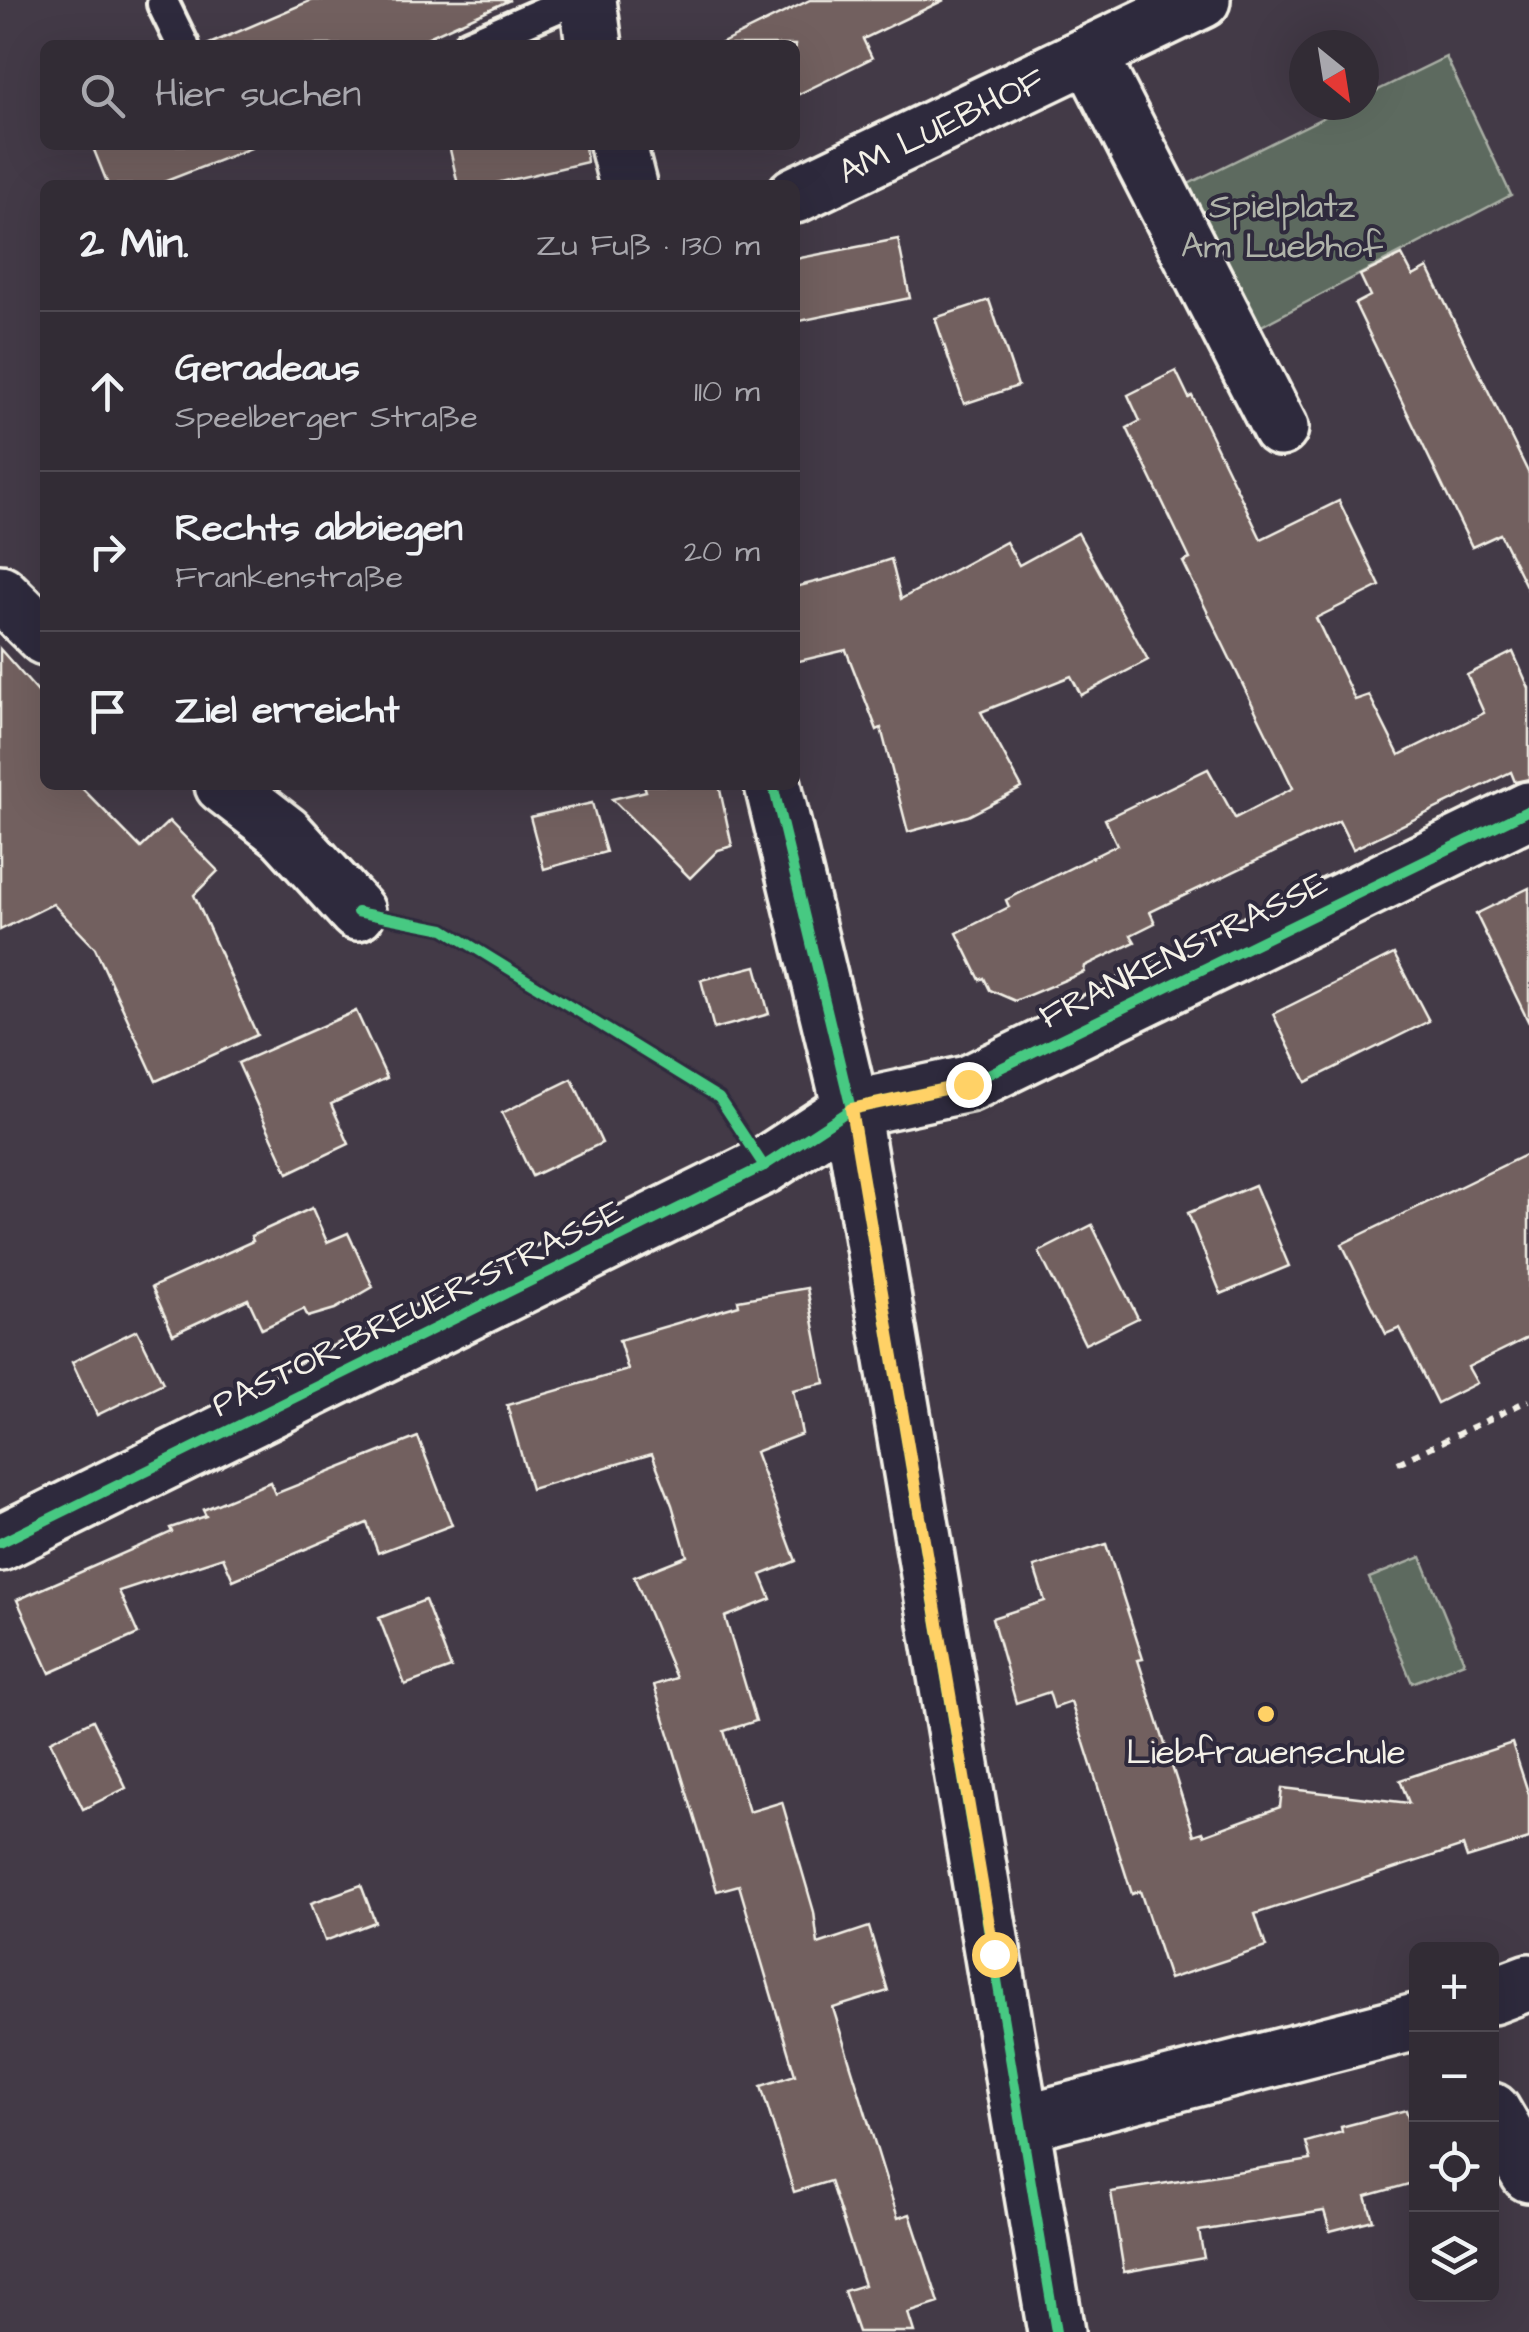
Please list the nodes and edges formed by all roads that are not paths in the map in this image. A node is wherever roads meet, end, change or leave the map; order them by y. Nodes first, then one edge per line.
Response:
1 (573, 0) edge
2 (588, 0) edge
3 (1202, 0) edge
4 (162, 4) dead end
5 (181, 40) edge
6 (481, 40) edge
7 (593, 40) edge
8 (1089, 54) junction
9 (619, 150) edge
10 (627, 180) edge
11 (800, 193) edge
12 (1280, 428) dead end
13 (0, 593) edge
14 (40, 632) edge
15 (230, 790) edge
16 (774, 790) edge
17 (1529, 810) edge
18 (357, 912) dead end
19 (851, 1109) junction
20 (0, 1543) edge
21 (1529, 1982) edge
22 (1499, 1993) edge
23 (1409, 2024) edge
24 (1499, 2122) edge
25 (1022, 2123) junction
26 (1529, 2174) edge
27 (1056, 2332) edge

1 - 6 lane
2 - 7 street
3 - 8 street, AM LUEBHOF
4 - 5 lane
8 - 11 street, AM LUEBHOF
8 - 12 street, AM LUEBHOF
9 - 10 street
13 - 14 street
15 - 18 street
16 - 19 street
17 - 19 street, FRANKENSTRASSE
19 - 20 street, PASTOR-BREUER-STRASSE
19 - 25 street
21 - 22 street
23 - 25 street
24 - 26 street
25 - 27 street

